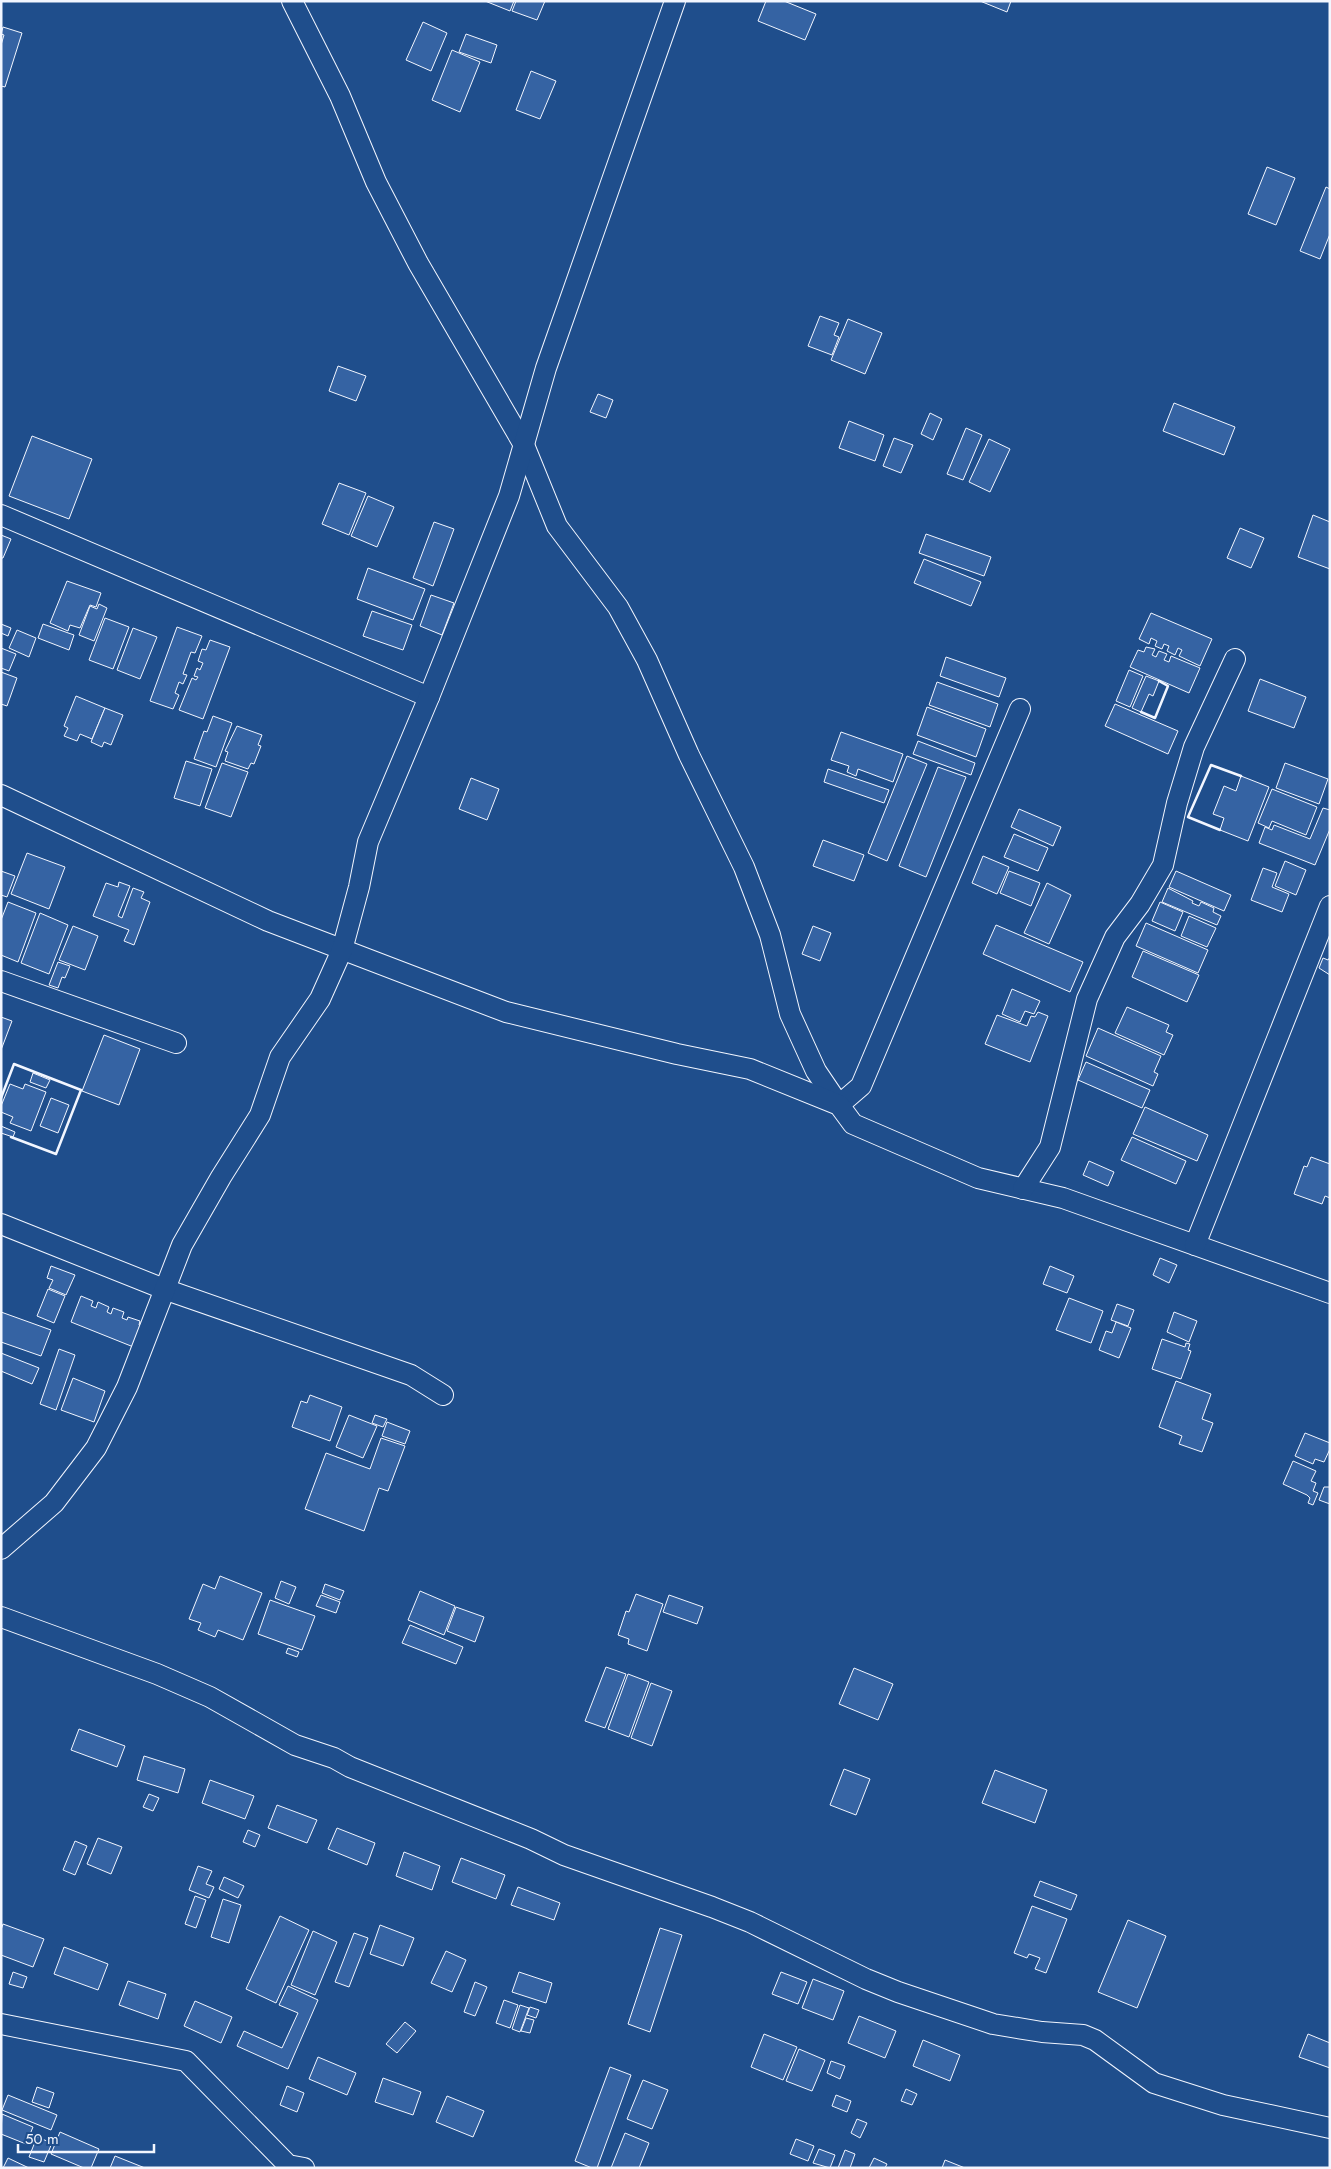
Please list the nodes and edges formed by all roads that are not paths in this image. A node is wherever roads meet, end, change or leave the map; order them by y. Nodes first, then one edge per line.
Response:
1 (292, 1) edge
2 (675, 1) edge
3 (524, 445) junction
4 (1, 515) edge
5 (1235, 659) dead end
6 (429, 697) junction
7 (1020, 709) dead end
8 (1, 795) edge
9 (1330, 906) edge
10 (342, 950) junction
11 (1, 981) edge
12 (176, 1042) dead end
13 (839, 1105) junction
14 (1023, 1188) junction
15 (1, 1224) edge
16 (1195, 1246) junction
17 (164, 1289) junction
18 (1330, 1293) edge
19 (443, 1395) dead end
20 (1, 1549) edge
21 (1, 1617) edge
22 (1, 2024) edge
23 (1330, 2128) edge
24 (304, 2168) edge

1 - 3 street
2 - 3 street
3 - 6 street
3 - 13 street
4 - 6 street
5 - 14 street
6 - 10 street
7 - 13 street
8 - 10 street
9 - 16 street
10 - 13 street
10 - 17 street
11 - 12 street
13 - 14 street
14 - 16 street
15 - 17 street
16 - 18 street
17 - 19 street
17 - 20 street
21 - 23 street
22 - 24 street

